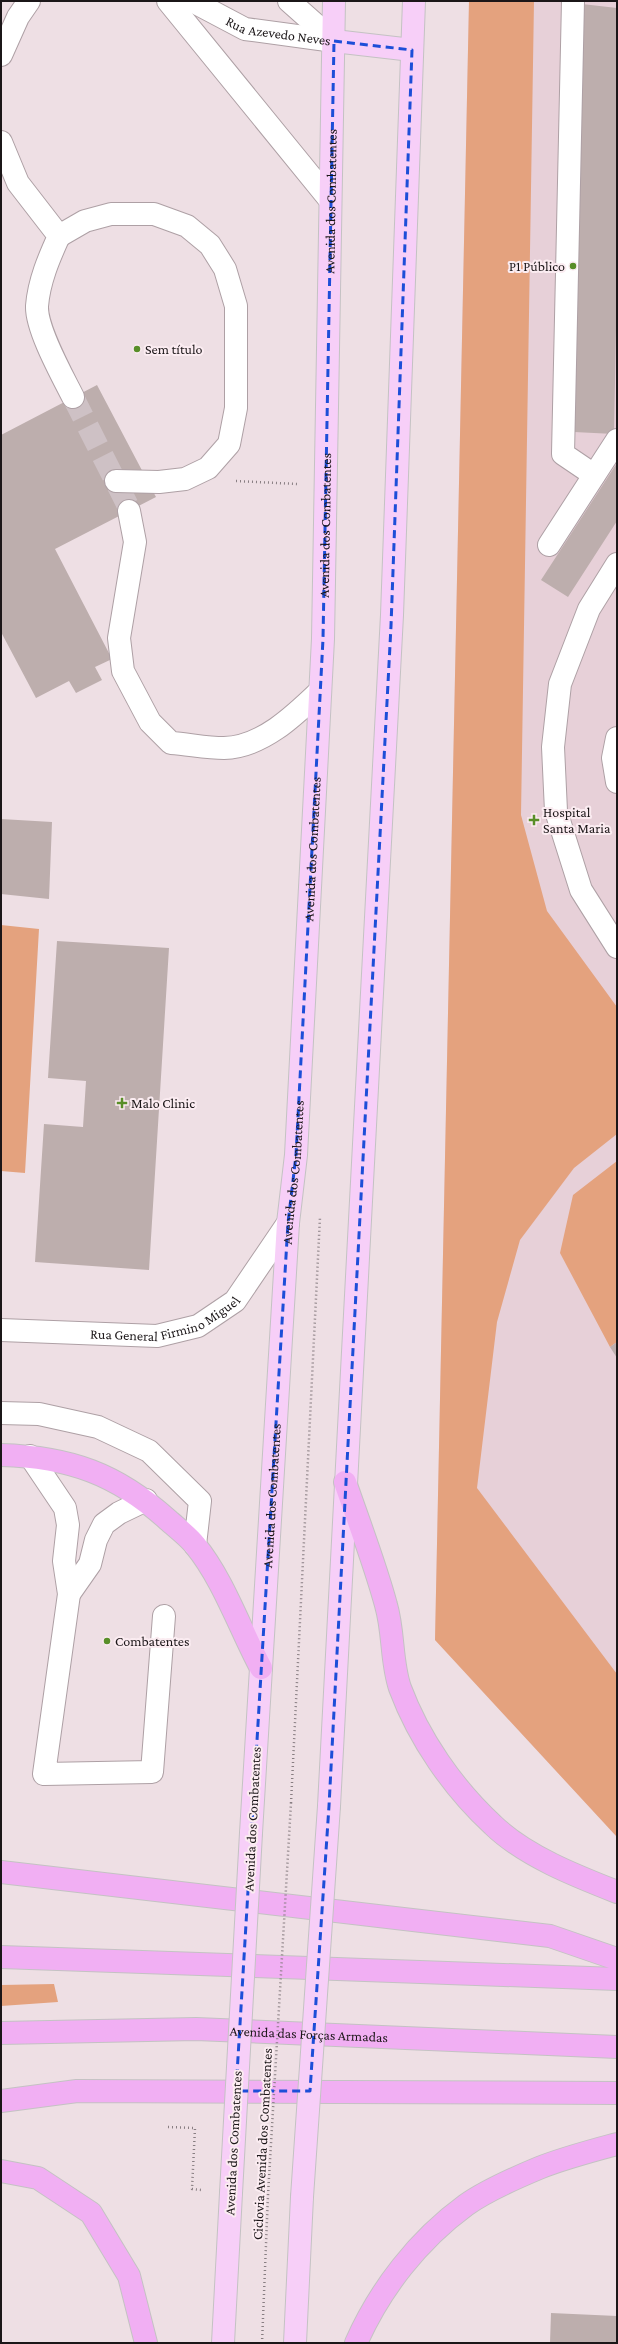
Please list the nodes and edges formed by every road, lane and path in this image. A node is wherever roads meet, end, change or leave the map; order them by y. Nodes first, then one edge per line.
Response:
1 (29, 1) edge
2 (168, 1) edge
3 (192, 1) edge
4 (289, 1) edge
5 (334, 1) edge
6 (414, 1) edge
7 (573, 1) edge
8 (334, 42) junction
9 (412, 50) junction
10 (1, 55) edge
11 (1, 142) edge
12 (330, 200) junction
13 (60, 236) junction
14 (73, 397) tunnel mouth
15 (617, 440) edge
16 (594, 475) junction
17 (116, 481) dead end
18 (232, 481) dead end
19 (326, 486) junction
20 (129, 511) tunnel mouth
21 (549, 544) dead end
22 (617, 564) edge
23 (320, 691) junction
24 (617, 738) edge
25 (617, 782) edge
26 (617, 947) edge
27 (288, 1223) junction
28 (1, 1330) edge
29 (1, 1413) edge
30 (1, 1455) edge
31 (30, 1456) junction
32 (345, 1482) junction
33 (146, 1500) junction
34 (195, 1544) junction
35 (69, 1594) junction
36 (164, 1616) dead end
37 (261, 1668) junction
38 (291, 1803) dead end
39 (1, 1872) edge
40 (617, 1892) edge
41 (1, 1957) edge
42 (617, 1959) edge
43 (617, 1979) edge
44 (1, 2034) edge
45 (617, 2047) edge
46 (617, 2093) edge
47 (1, 2101) edge
48 (168, 2128) dead end
49 (617, 2144) edge
50 (1, 2171) edge
51 (204, 2190) dead end
52 (146, 2343) edge
53 (223, 2343) edge
54 (262, 2343) edge
55 (295, 2343) edge
56 (356, 2343) edge

1 - 10 street
2 - 12 street
3 - 8 street, Rua Azevedo Neves
4 - 8 street, Rua Azevedo Neves
5 - 8 main road, Avenida dos Combatentes
6 - 9 main road
7 - 16 street
8 - 9 main road
8 - 12 main road, Avenida dos Combatentes
9 - 32 main road
11 - 13 street
12 - 19 main road, Avenida dos Combatentes
13 - 14 street
13 - 17 street
15 - 16 street
16 - 21 street
18 - 19 path
19 - 23 main road, Avenida dos Combatentes
20 - 23 street
22 - 26 street
23 - 27 main road, Avenida dos Combatentes
24 - 25 street
27 - 28 street, Rua General Firmino Miguel
27 - 37 main road, Avenida dos Combatentes
29 - 34 street
30 - 31 highway
31 - 33 highway
31 - 35 street
32 - 40 highway
32 - 55 main road, bridge
33 - 34 highway
33 - 35 street
34 - 37 highway
35 - 36 street
37 - 53 main road, Avenida dos Combatentes, bridge
38 - 54 path, Ciclovia Avenida dos Combatentes, bridge
39 - 42 highway
41 - 43 highway
44 - 45 highway, Avenida das Forças Armadas
46 - 47 highway
48 - 51 path
49 - 56 highway
50 - 52 highway

